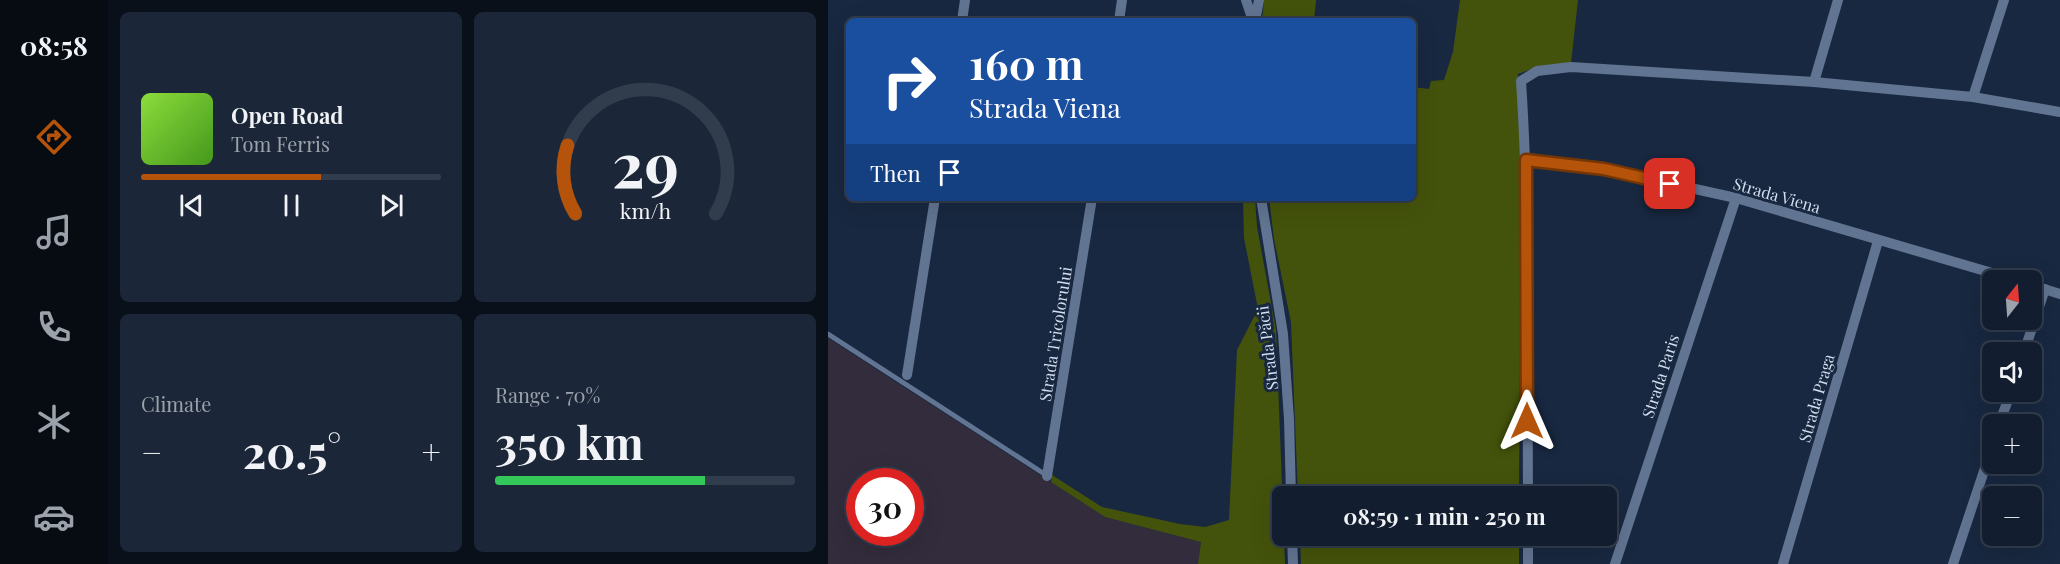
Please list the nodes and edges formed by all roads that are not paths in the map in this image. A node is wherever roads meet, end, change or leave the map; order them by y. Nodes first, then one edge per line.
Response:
1 (966, 0) edge
2 (1122, 0) edge
3 (1246, 0) edge
4 (1258, 0) edge
5 (1838, 0) edge
6 (2004, 0) edge
7 (963, 18) edge
8 (1119, 18) edge
9 (1253, 18) edge
10 (1255, 18) edge
11 (1814, 82) junction
12 (1973, 97) junction
13 (2060, 112) edge
14 (1526, 160) junction
15 (1736, 198) junction
16 (935, 201) edge
17 (1092, 201) edge
18 (1262, 201) edge
19 (1878, 241) junction
20 (1982, 270) edge
21 (2042, 288) edge
22 (2045, 289) junction
23 (2060, 294) edge
24 (828, 334) edge
25 (2027, 342) edge
26 (907, 375) dead end
27 (1983, 474) edge
28 (1047, 476) joint
29 (1291, 486) edge
30 (1528, 486) edge
31 (1292, 546) edge
32 (1528, 546) edge
33 (1293, 564) edge
34 (1528, 564) edge
35 (1615, 564) edge
36 (1783, 564) edge
37 (1953, 564) edge

1 - 7 street
2 - 8 street
3 - 9 street
4 - 10 street
5 - 11 street
6 - 12 street
11 - 12 street
11 - 14 street
12 - 13 street
14 - 15 street, Strada Viena
14 - 30 street
15 - 19 street, Strada Viena
15 - 35 street, Strada Paris
16 - 26 street
17 - 28 street, Strada Tricolorului
18 - 29 street, Strada Păcii
19 - 20 street, Strada Viena
19 - 36 street, Strada Praga
21 - 22 street
22 - 23 street
22 - 25 street
24 - 28 lane
27 - 37 street
31 - 33 street
32 - 34 street

